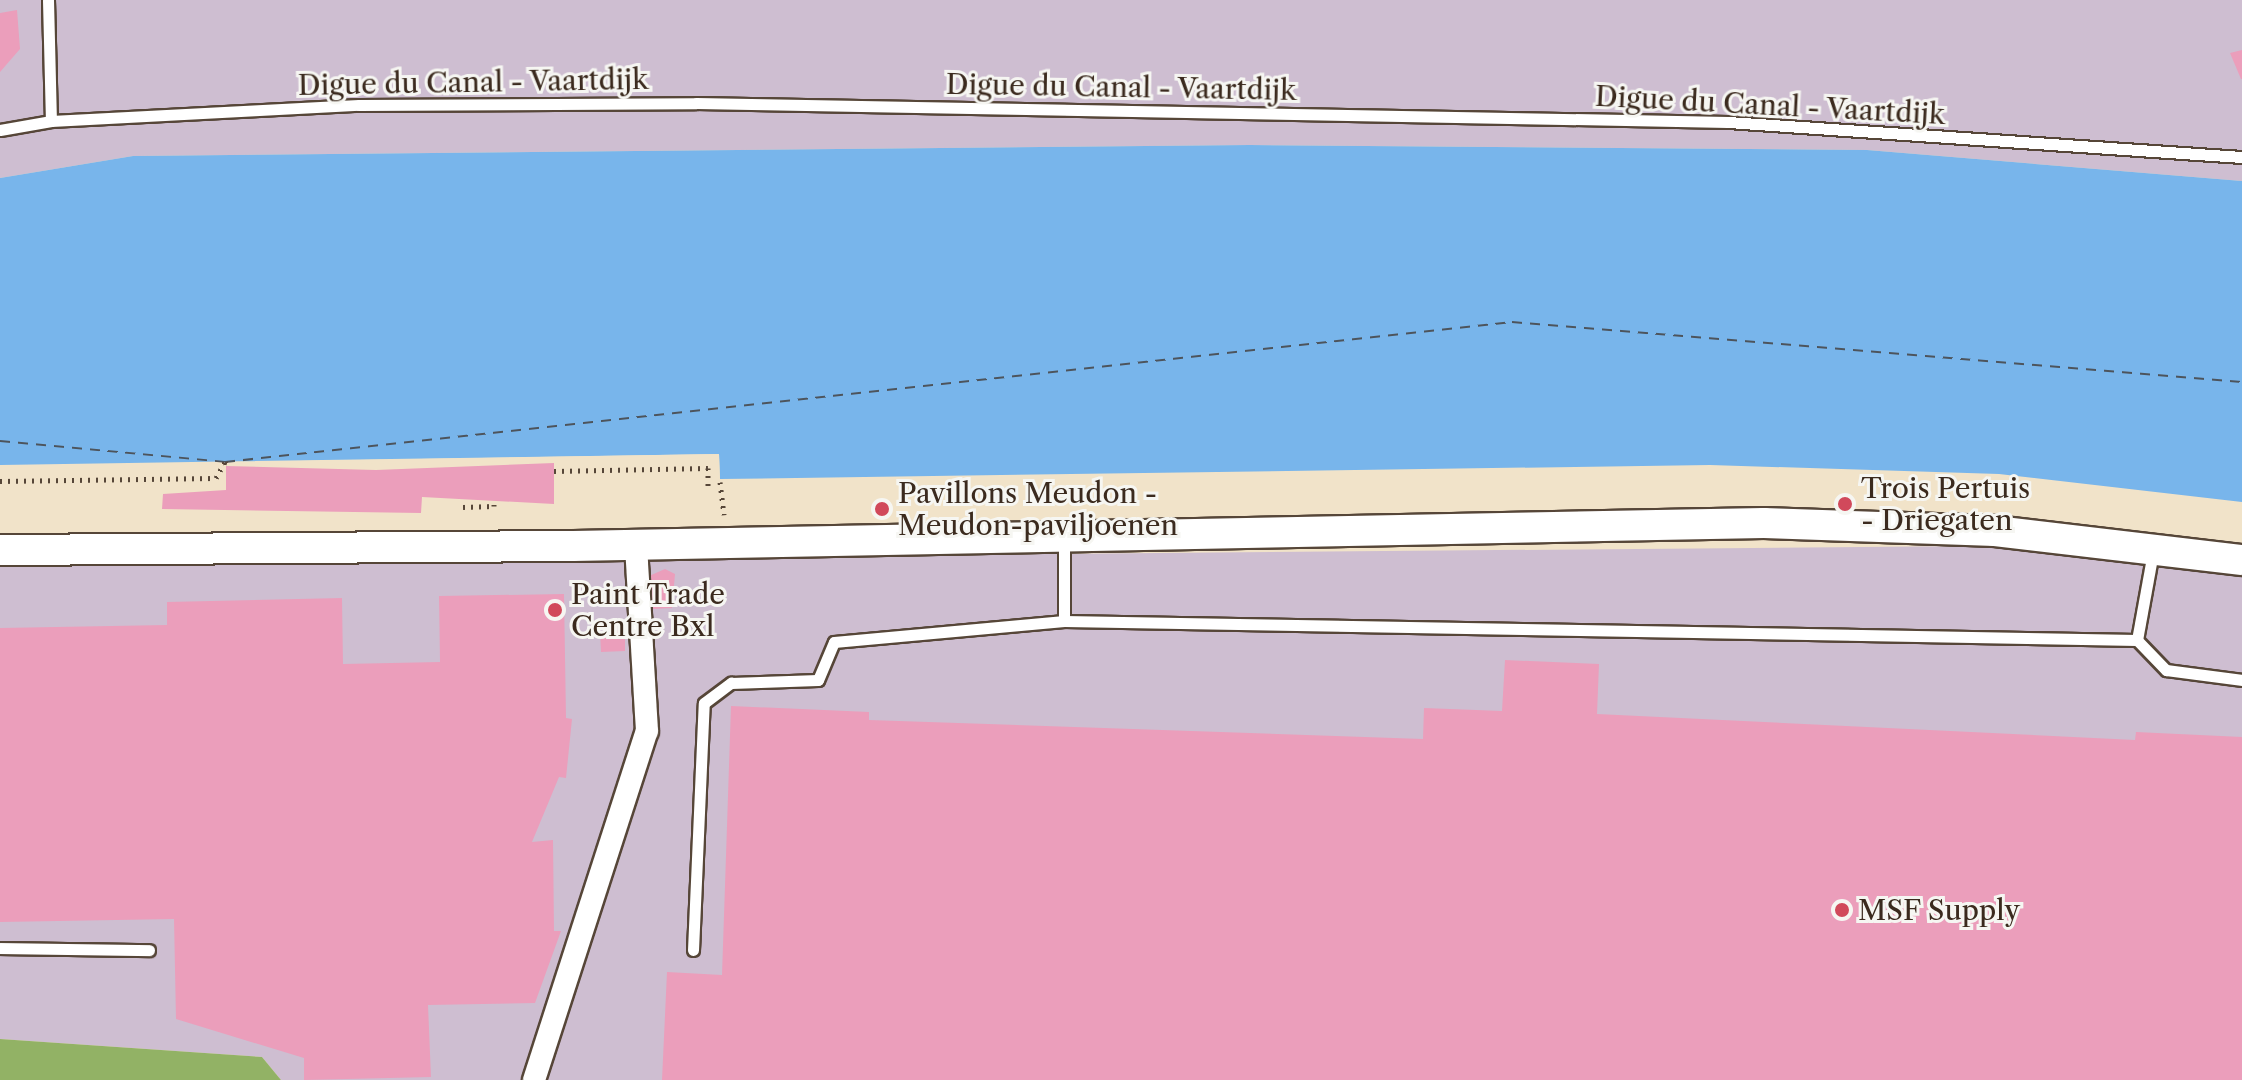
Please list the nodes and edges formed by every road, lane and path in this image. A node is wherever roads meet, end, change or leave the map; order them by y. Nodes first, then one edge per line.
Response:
1 (48, 0) edge
2 (51, 121) junction
3 (0, 130) edge
4 (2242, 157) edge
5 (228, 467) dead end
6 (554, 471) dead end
7 (0, 481) edge
8 (720, 482) dead end
9 (708, 488) dead end
10 (494, 501) dead end
11 (463, 507) dead end
12 (724, 515) dead end
13 (1064, 536) junction
14 (636, 544) junction
15 (2154, 547) junction
16 (0, 550) edge
17 (2242, 560) edge
18 (1064, 621) junction
19 (2137, 640) junction
20 (2242, 680) edge
21 (0, 948) edge
22 (149, 950) dead end
23 (693, 950) dead end
24 (534, 1080) edge

1 - 2 lane
2 - 3 lane, Digue du Canal - Vaartdijk
2 - 4 lane, Digue du Canal - Vaartdijk
5 - 7 path
6 - 9 path
8 - 12 path
10 - 11 path
13 - 14 main road
13 - 15 main road
13 - 18 lane
14 - 16 main road
14 - 24 street
15 - 17 main road
15 - 19 lane
18 - 19 lane
18 - 23 lane
19 - 20 lane
21 - 22 lane

